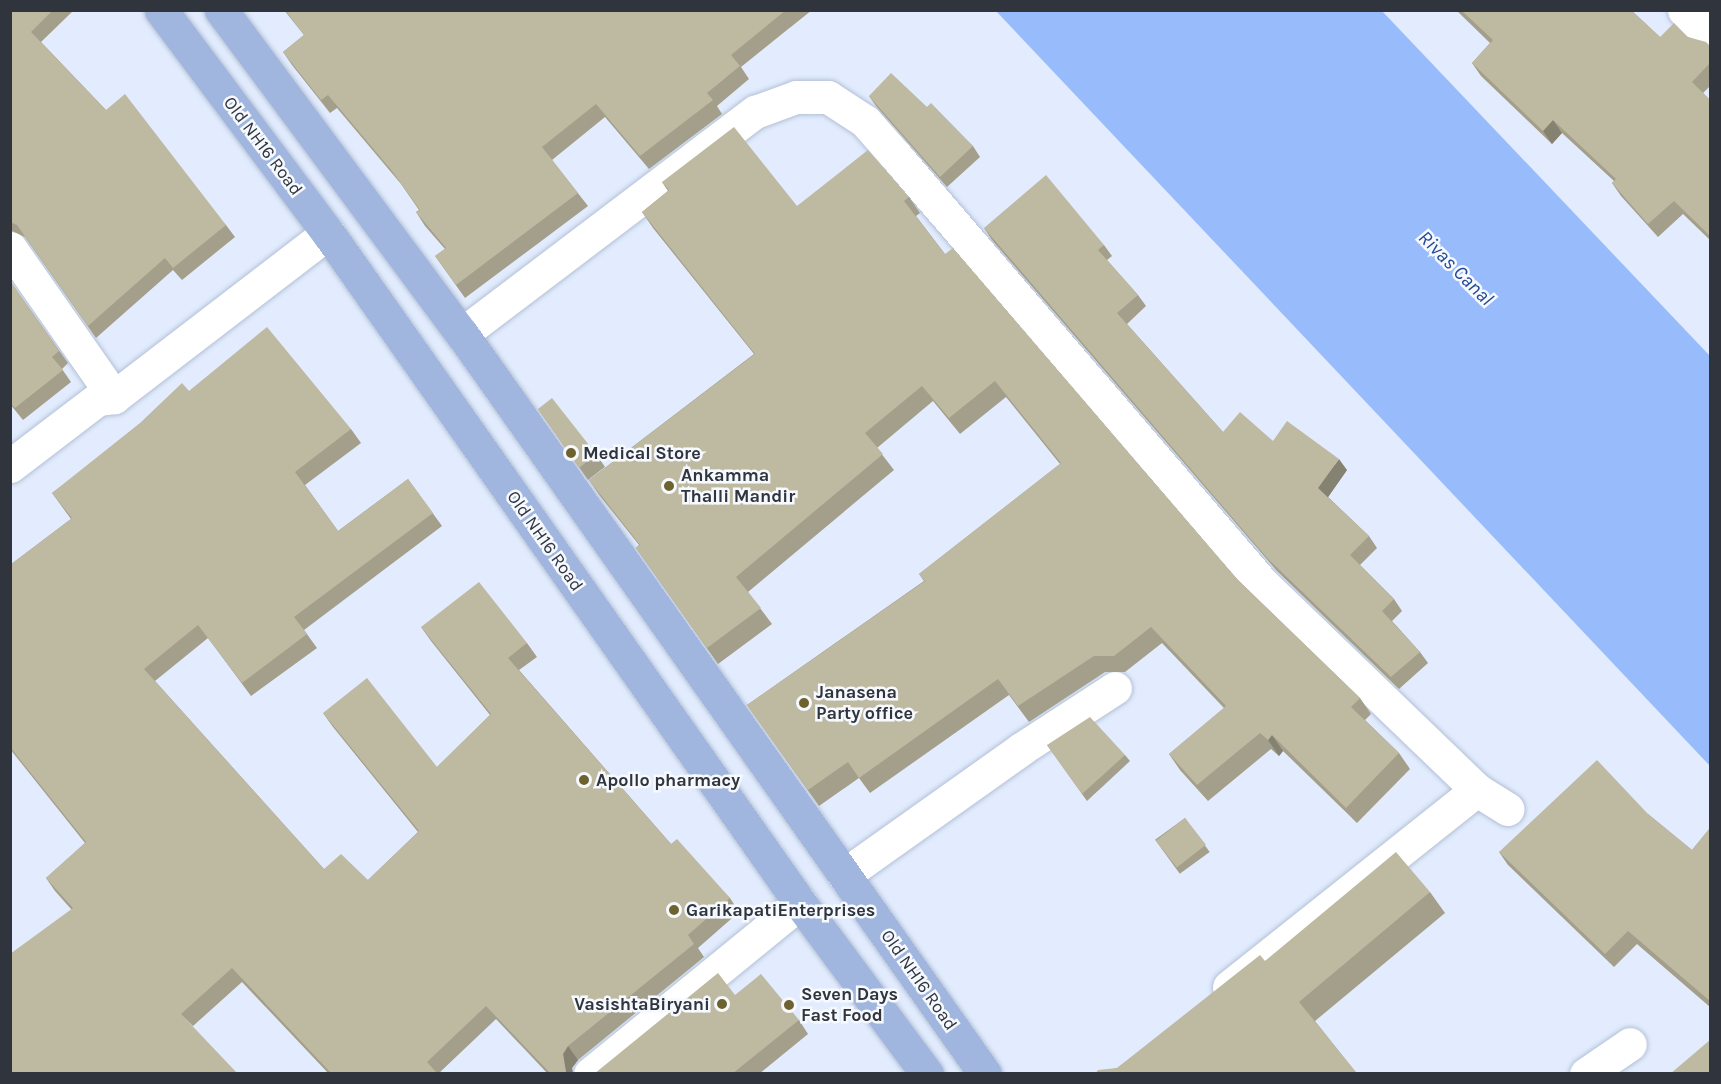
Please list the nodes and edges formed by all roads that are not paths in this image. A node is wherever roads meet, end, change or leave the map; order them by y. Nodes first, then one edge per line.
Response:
1 (161, 10) edge
2 (221, 10) edge
3 (1684, 10) edge
4 (1710, 37) edge
5 (328, 233) junction
6 (10, 248) edge
7 (462, 334) junction
8 (114, 397) junction
9 (10, 466) edge
10 (1115, 688) dead end
11 (1477, 790) junction
12 (1508, 809) dead end
13 (844, 875) junction
14 (800, 903) junction
15 (1204, 1006) edge
16 (1630, 1044) dead end
17 (590, 1074) edge
18 (927, 1074) edge
19 (985, 1074) edge
20 (1586, 1074) edge

1 - 5 main road, Old NH16 Road
2 - 7 main road, Old NH16 Road
3 - 4 street
5 - 8 street
5 - 14 main road, Old NH16 Road
6 - 8 street
7 - 11 street
7 - 13 main road, Old NH16 Road
8 - 9 street
10 - 13 street
11 - 12 street
11 - 15 street
13 - 19 main road, Old NH16 Road
14 - 17 street
14 - 18 main road, Old NH16 Road
16 - 20 street

